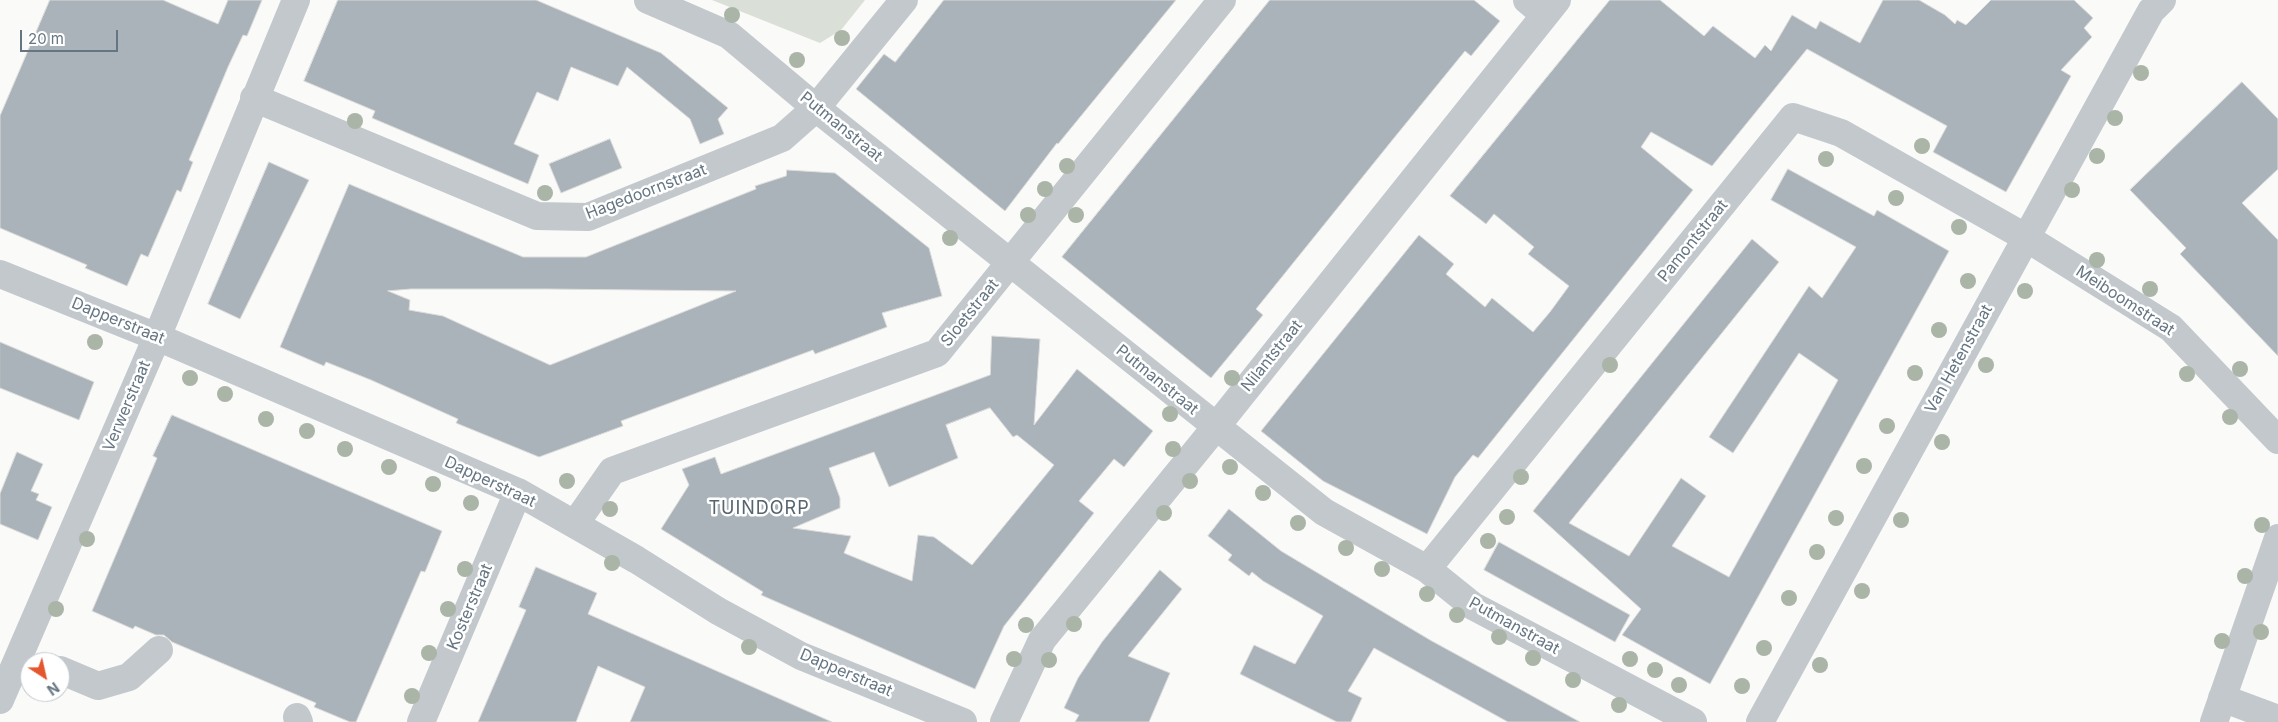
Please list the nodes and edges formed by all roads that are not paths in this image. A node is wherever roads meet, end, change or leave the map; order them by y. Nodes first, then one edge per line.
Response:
1 (296, 0) edge
2 (648, 0) edge
3 (904, 0) edge
4 (1222, 0) edge
5 (2151, 4) edge
6 (1543, 5) edge
7 (254, 98) junction
8 (816, 108) junction
9 (2025, 237) junction
10 (1010, 263) junction
11 (0, 274) edge
12 (157, 336) junction
13 (1215, 428) junction
14 (2278, 440) edge
15 (518, 492) junction
16 (575, 524) junction
17 (2278, 538) edge
18 (1426, 569) junction
19 (159, 650) dead end
20 (31, 652) edge
21 (20, 671) edge
22 (70, 674) edge
23 (0, 700) edge
24 (2218, 710) edge
25 (2278, 718) edge
26 (421, 722) edge
27 (963, 722) edge
28 (1004, 722) edge
29 (1693, 722) edge
30 (1760, 722) edge

1 - 7 street, Verwerstraat
2 - 8 street, Putmanstraat
3 - 8 street, Hagedoornstraat
4 - 10 street, Sloetstraat
5 - 9 street, Van Hetenstraat
6 - 13 street, Nilantstraat
7 - 8 street, Hagedoornstraat
7 - 12 street, Verwerstraat
8 - 10 street, Putmanstraat
9 - 14 street, Meiboomstraat
9 - 18 street, Pamontstraat
9 - 30 street, Van Hetenstraat
10 - 13 street, Putmanstraat
10 - 16 street, Sloetstraat
11 - 12 street, Dapperstraat
12 - 15 street, Dapperstraat
12 - 20 street, Verwerstraat
13 - 18 street, Putmanstraat
13 - 28 street, Nilantstraat
15 - 16 street, Dapperstraat
15 - 26 street, Kosterstraat
16 - 27 street, Dapperstraat
17 - 24 street
18 - 29 street, Putmanstraat
19 - 22 street
21 - 23 street, Verwerstraat
24 - 25 street

